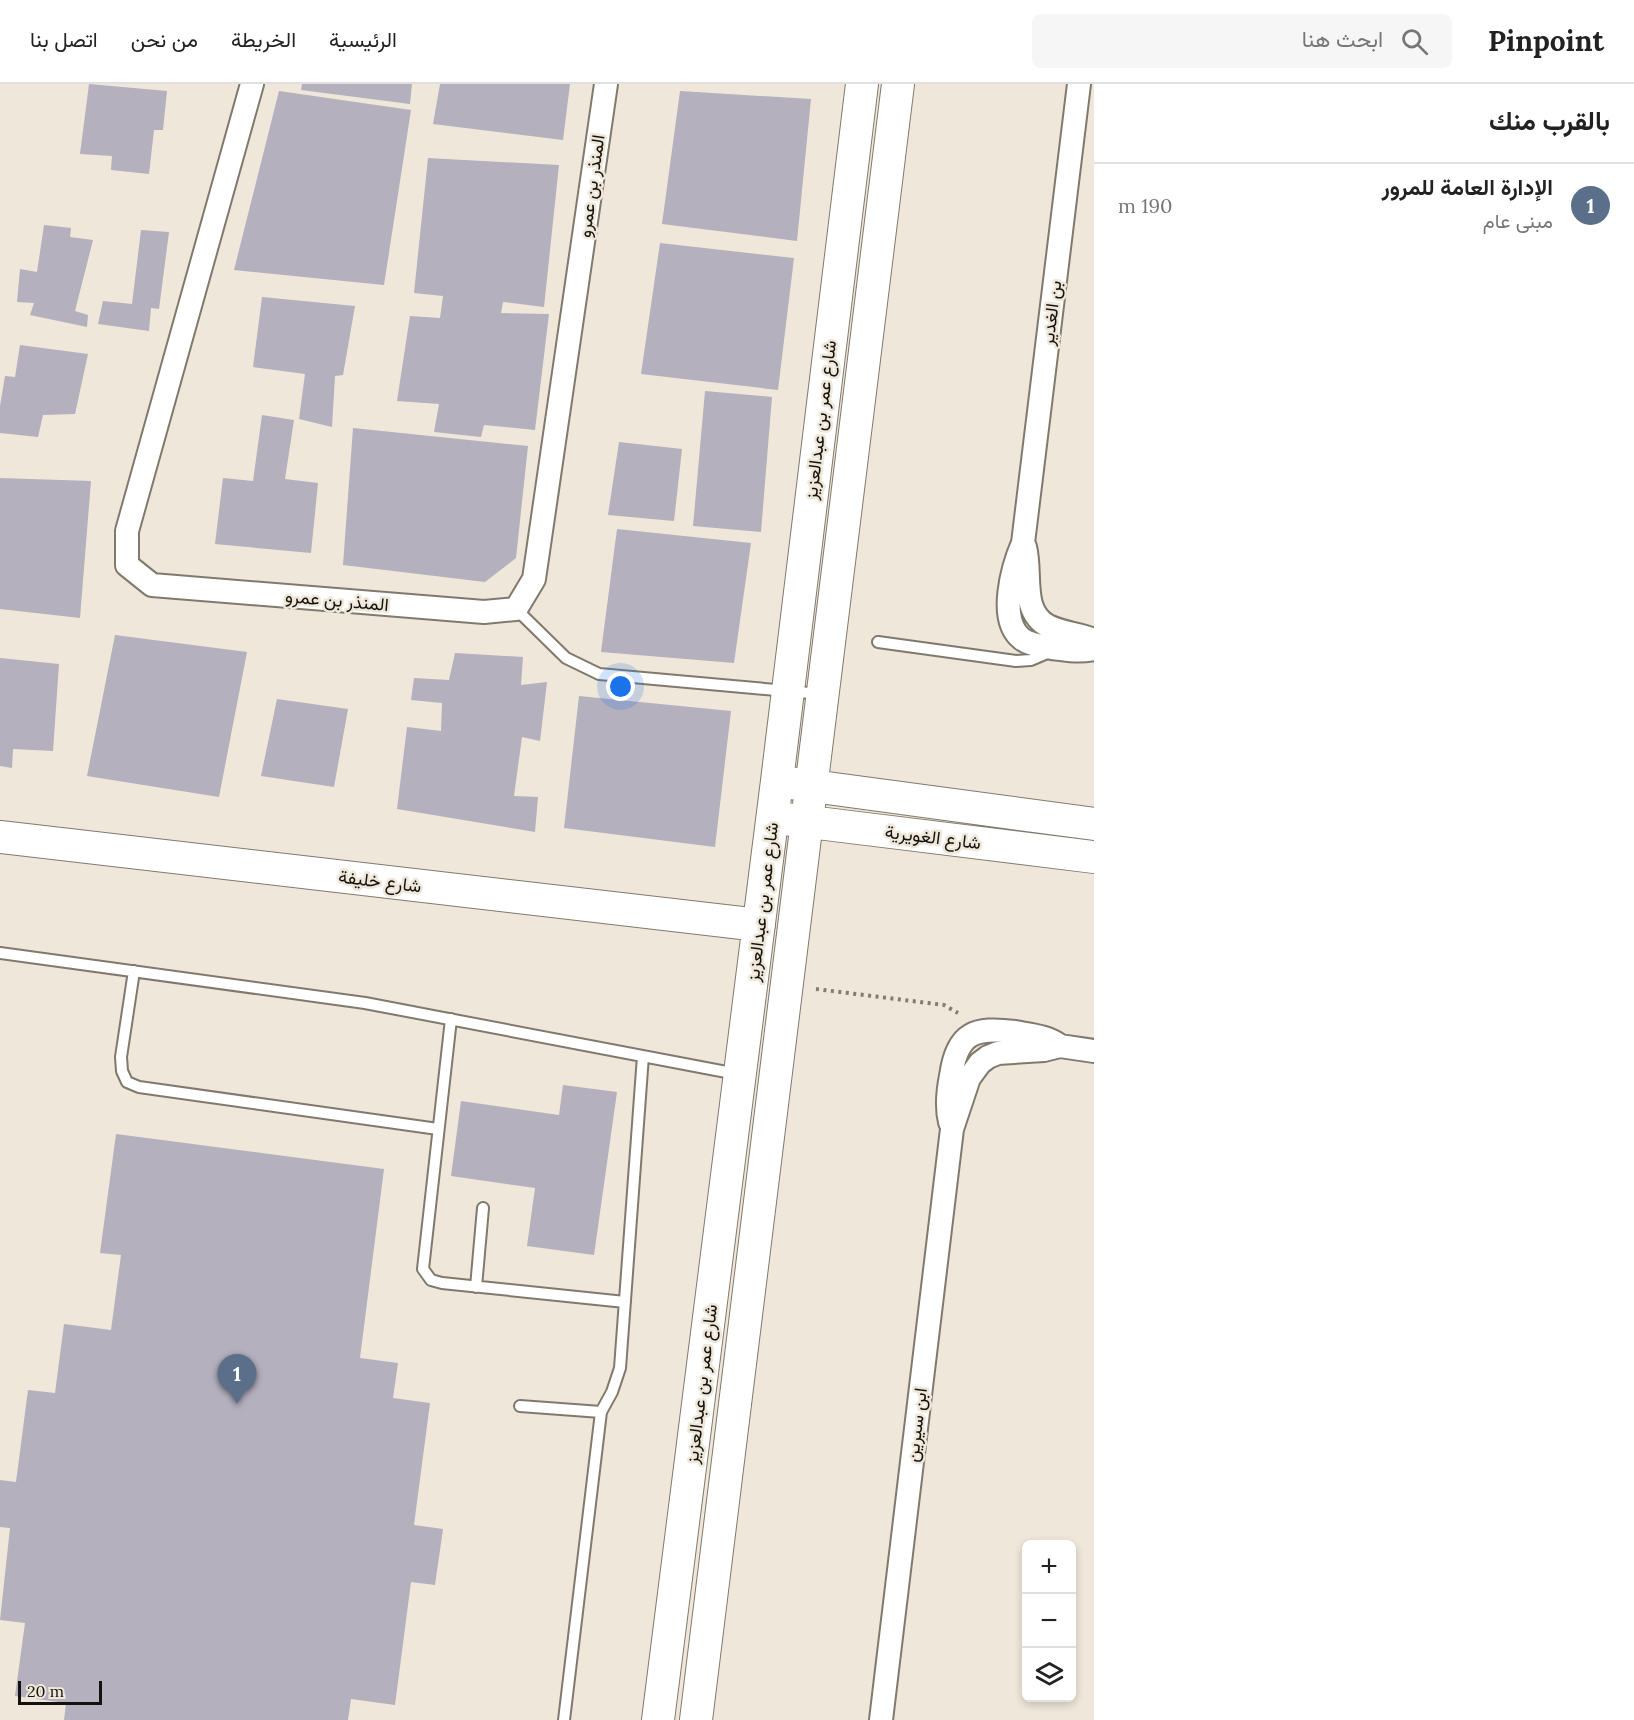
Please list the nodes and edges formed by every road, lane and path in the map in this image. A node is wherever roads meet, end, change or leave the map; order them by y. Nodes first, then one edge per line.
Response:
1 (252, 84) edge
2 (606, 84) edge
3 (862, 84) edge
4 (898, 84) edge
5 (1079, 84) edge
6 (1023, 543) junction
7 (516, 609) junction
8 (1094, 640) edge
9 (878, 642) dead end
10 (1058, 648) junction
11 (1094, 649) edge
12 (787, 692) junction
13 (821, 694) junction
14 (777, 781) junction
15 (810, 786) junction
16 (772, 818) junction
17 (806, 821) junction
18 (1094, 824) edge
19 (0, 837) edge
20 (1094, 857) edge
21 (759, 925) junction
22 (0, 953) edge
23 (134, 971) junction
24 (785, 985) junction
25 (451, 1019) junction
26 (975, 1033) junction
27 (1060, 1046) junction
28 (1094, 1051) edge
29 (643, 1056) junction
30 (740, 1075) junction
31 (438, 1129) junction
32 (952, 1129) junction
33 (483, 1208) dead end
34 (476, 1287) junction
35 (625, 1302) junction
36 (520, 1406) dead end
37 (601, 1412) junction
38 (564, 1720) edge
39 (658, 1720) edge
40 (696, 1720) edge
41 (880, 1720) edge

1 - 7 street, المنذر بن عمرو
2 - 7 street, المنذر بن عمرو
3 - 12 street, شارع عمر بن عبدالعزيز
4 - 13 street, شارع عمر بن عبدالعزيز
5 - 6 street, بن الغدير
6 - 8 street, بن الغدير
6 - 10 street, بن الغدير
7 - 12 lane
9 - 10 lane
10 - 11 street, بن الغدير
12 - 13 lane
12 - 14 street, شارع عمر بن عبدالعزيز
13 - 15 street, شارع عمر بن عبدالعزيز
14 - 15 street, شارع الغويرية
14 - 16 street, شارع عمر بن عبدالعزيز
15 - 17 street, شارع عمر بن عبدالعزيز
15 - 18 street, شارع الغويرية
16 - 17 street, شارع الغويرية
16 - 21 street, شارع عمر بن عبدالعزيز
17 - 20 street, شارع الغويرية
17 - 24 street, شارع عمر بن عبدالعزيز
19 - 21 street, شارع خليفة
21 - 30 street, شارع عمر بن عبدالعزيز
22 - 23 lane
23 - 25 lane
23 - 31 lane
24 - 26 path
24 - 40 street, شارع عمر بن عبدالعزيز
25 - 29 lane
25 - 31 lane
26 - 27 street, ابن سيرين
26 - 32 street, ابن سيرين
27 - 28 street, ابن سيرين
27 - 32 street, ابن سيرين
29 - 30 lane
29 - 35 lane
30 - 39 street, شارع عمر بن عبدالعزيز
31 - 34 lane
32 - 41 street, ابن سيرين
33 - 34 lane
34 - 35 lane
35 - 37 lane
36 - 37 lane
37 - 38 lane

